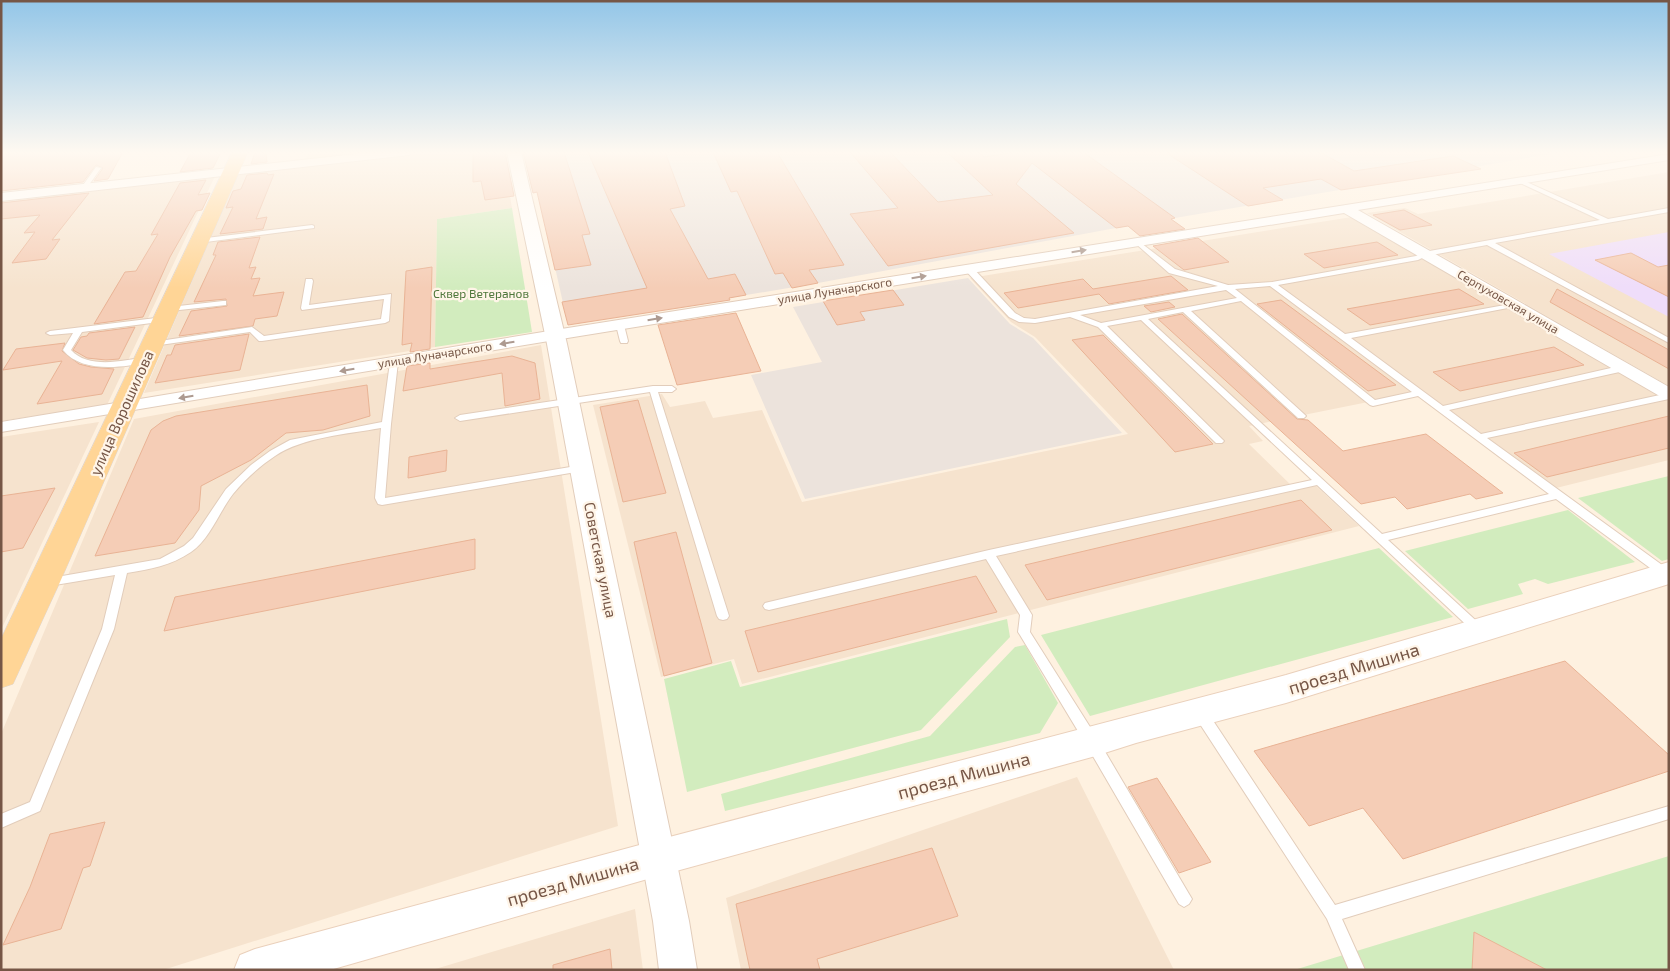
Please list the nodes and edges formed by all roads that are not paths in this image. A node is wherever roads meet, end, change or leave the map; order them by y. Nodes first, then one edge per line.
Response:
1 (219, 197) edge
2 (524, 197) edge
3 (1419, 197) edge
4 (1556, 197) edge
5 (1347, 209) junction
6 (1669, 210) edge
7 (1608, 221) junction
8 (312, 226) dead end
9 (198, 241) junction
10 (1137, 242) junction
11 (1487, 242) junction
12 (1424, 254) junction
13 (969, 269) junction
14 (309, 281) dead end
15 (1272, 284) junction
16 (1228, 288) junction
17 (1242, 299) junction
18 (223, 303) dead end
19 (1513, 305) junction
20 (1184, 309) junction
21 (168, 314) junction
22 (1069, 315) junction
23 (1142, 316) junction
24 (620, 325) junction
25 (1101, 325) junction
26 (79, 329) junction
27 (50, 333) dead end
28 (555, 335) junction
29 (1343, 337) junction
30 (624, 341) dead end
31 (1669, 341) edge
32 (149, 352) junction
33 (394, 362) junction
34 (1624, 368) junction
35 (654, 389) junction
36 (672, 389) dead end
37 (1420, 393) junction
38 (1669, 395) edge
39 (569, 403) junction
40 (124, 407) junction
41 (1442, 409) junction
42 (1301, 416) dead end
43 (460, 418) dead end
44 (386, 424) junction
45 (1, 427) edge
46 (1480, 437) junction
47 (1219, 441) dead end
48 (582, 468) junction
49 (1318, 482) junction
50 (1558, 495) junction
51 (1380, 538) junction
52 (989, 554) junction
53 (122, 570) junction
54 (1667, 573) edge
55 (45, 582) junction
56 (770, 606) dead end
57 (723, 616) dead end
58 (1480, 630) junction
59 (1, 674) edge
60 (1199, 712) junction
61 (1092, 742) junction
62 (1669, 812) edge
63 (1, 821) edge
64 (658, 858) junction
65 (1184, 899) dead end
66 (1332, 914) junction
67 (256, 970) edge
68 (678, 970) edge
69 (1357, 970) edge

1 - 9 main road, улица Ворошилова
2 - 28 street, Советская улица
3 - 5 street, улица Луначарского
4 - 7 lane
5 - 10 street, улица Луначарского
5 - 12 street, Серпуховская улица
6 - 7 lane
7 - 11 lane
8 - 9 lane
9 - 21 main road, улица Ворошилова
13 -> 10 street, улица Луначарского
10 - 16 lane
11 - 12 lane
11 - 31 lane
12 - 15 lane
12 - 19 street, Серпуховская улица
13 - 22 lane
24 -> 13 street, улица Луначарского
14 - 32 lane
15 - 16 lane
15 - 29 lane
16 - 17 lane
16 - 22 lane
17 - 20 lane
17 - 37 lane
18 - 21 lane
19 - 29 lane
19 - 34 street, Серпуховская улица
20 - 23 lane
20 - 42 lane
21 - 26 lane
21 - 32 main road, улица Ворошилова
22 - 25 lane
23 - 25 lane
23 - 49 lane
24 - 28 street, улица Луначарского
24 - 30 lane
25 - 47 lane
26 - 27 lane
26 - 32 lane
28 -> 33 street, улица Луначарского
28 - 39 street, Советская улица
29 - 37 lane
32 - 40 main road, улица Ворошилова
33 -> 40 street, улица Луначарского
33 - 44 lane
34 - 38 street, Серпуховская улица
34 - 41 lane
35 - 36 lane
35 - 39 lane
35 - 57 lane
37 - 41 lane
38 - 46 lane
39 - 43 lane
39 - 48 street, Советская улица
40 - 45 street, улица Луначарского
40 - 55 main road, улица Ворошилова
41 - 46 lane
44 - 48 lane
44 - 53 lane
46 - 50 lane
48 - 64 street, Советская улица
49 - 51 lane
49 - 52 lane
50 - 51 lane
50 - 54 lane
51 - 58 lane
52 - 56 lane
52 - 61 lane
53 - 55 lane
53 - 63 lane
54 - 58 main road, проезд Мишина
55 - 59 main road, улица Ворошилова
58 - 60 main road, проезд Мишина
60 - 61 main road, проезд Мишина
60 - 66 lane
61 - 64 main road, проезд Мишина
61 - 65 lane
62 - 66 lane
64 - 67 main road, проезд Мишина
64 - 68 street, Советская улица
66 - 69 lane

